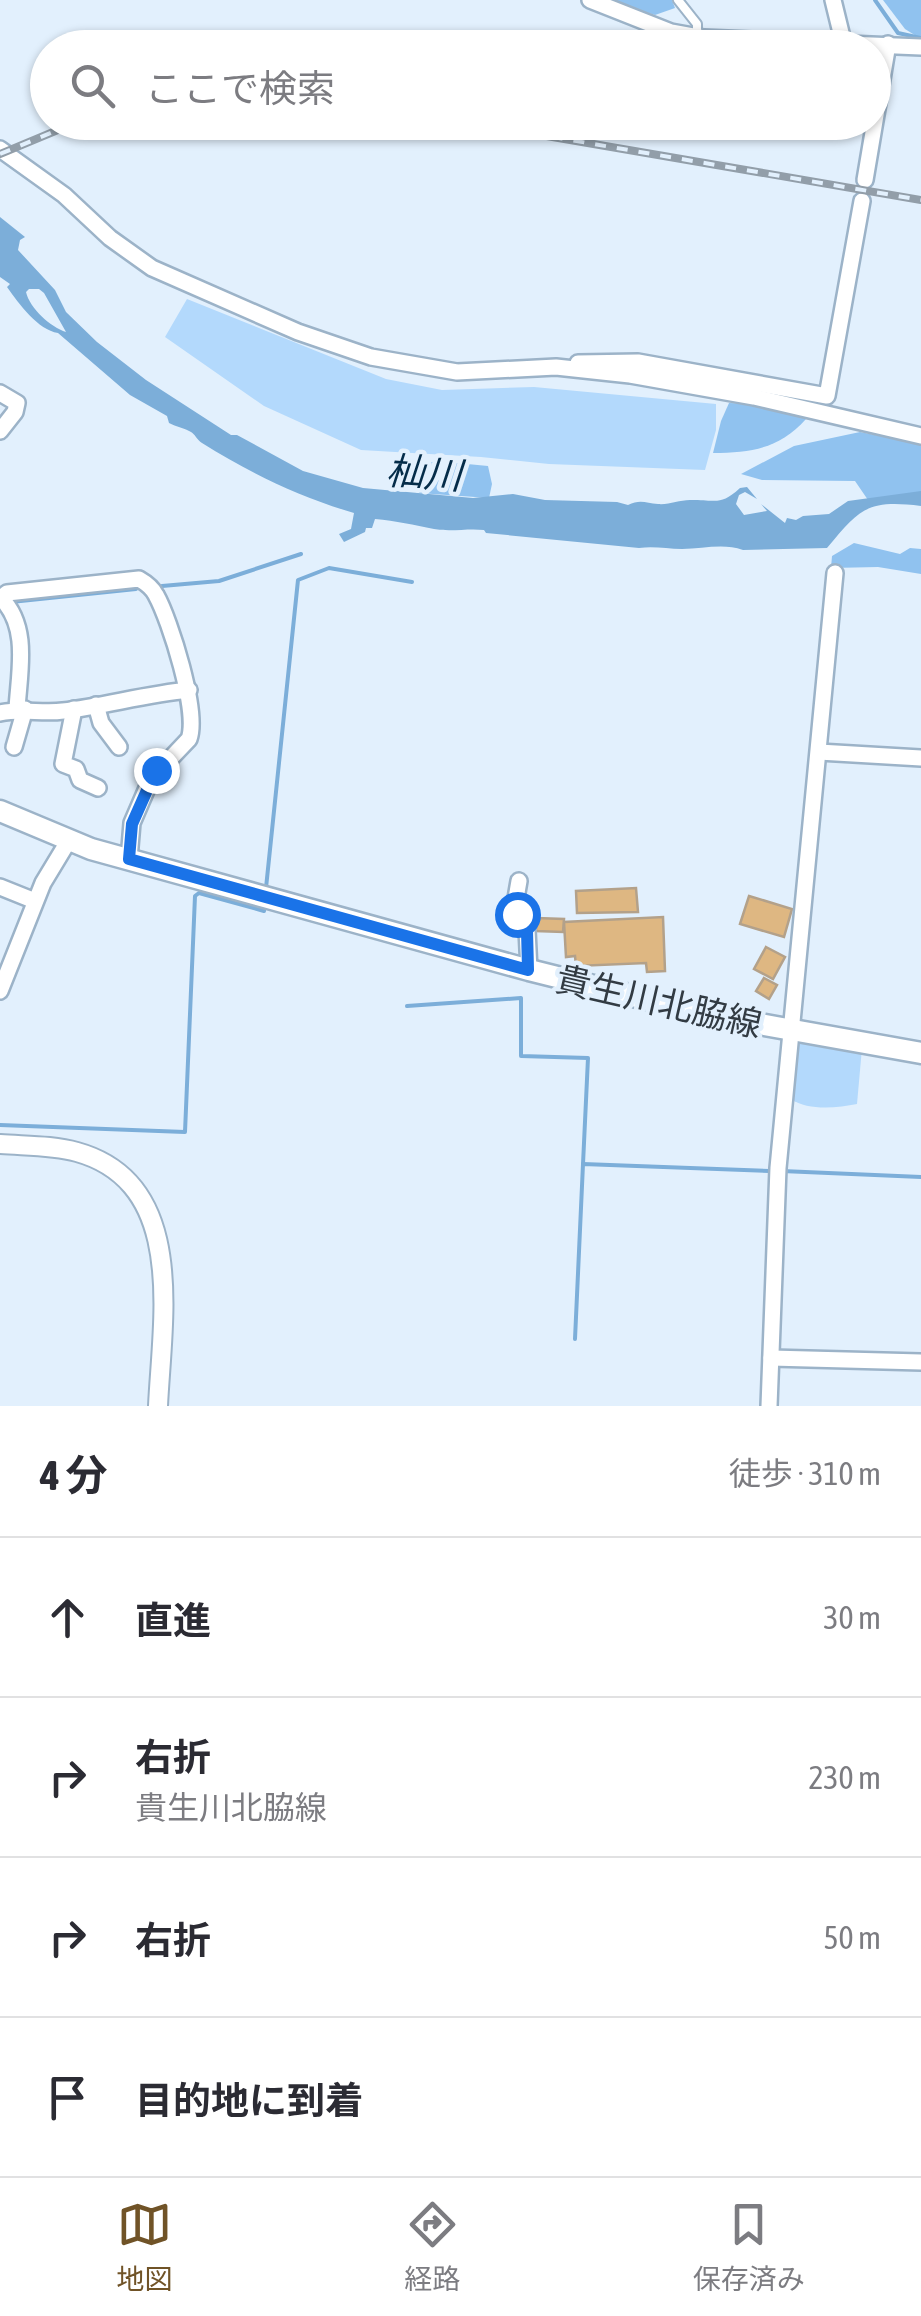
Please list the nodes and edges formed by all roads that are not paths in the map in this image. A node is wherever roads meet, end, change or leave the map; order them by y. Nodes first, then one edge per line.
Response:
1 (590, 0) edge
2 (678, 0) edge
3 (833, 0) edge
4 (666, 30) edge
5 (696, 30) edge
6 (840, 30) edge
7 (891, 44) edge
8 (921, 47) edge
9 (872, 140) edge
10 (0, 149) edge
11 (866, 180) dead end
12 (862, 200) dead end
13 (556, 368) junction
14 (0, 393) edge
15 (0, 431) edge
16 (921, 436) edge
17 (835, 574) dead end
18 (1, 599) edge
19 (189, 690) junction
20 (96, 705) junction
21 (21, 709) junction
22 (74, 709) junction
23 (0, 713) edge
24 (14, 747) dead end
25 (120, 748) dead end
26 (819, 752) junction
27 (921, 758) edge
28 (98, 788) dead end
29 (0, 811) edge
30 (69, 840) junction
31 (129, 859) junction
32 (519, 881) dead end
33 (4, 888) edge
34 (36, 901) junction
35 (0, 906) edge
36 (528, 970) junction
37 (0, 991) edge
38 (792, 1031) junction
39 (921, 1054) edge
40 (0, 1144) edge
41 (771, 1358) junction
42 (921, 1362) edge
43 (158, 1406) edge
44 (769, 1406) edge

1 - 4 street
2 - 5 lane
3 - 6 street
7 - 8 street
9 - 11 street
10 - 13 street
12 - 13 street
13 - 16 street
14 - 15 street
17 - 26 street
18 - 19 street
18 - 21 street
19 - 20 street
19 - 31 street
20 - 22 street
20 - 25 street
21 - 22 street
21 - 23 street
21 - 24 street
22 - 28 street
26 - 27 street
26 - 38 street
29 - 30 main road, 貴生川北脇線
30 - 31 main road, 貴生川北脇線
30 - 34 street
31 - 36 main road, 貴生川北脇線
32 - 36 street
33 - 34 street
33 - 35 street
34 - 37 street
36 - 38 main road, 貴生川北脇線
38 - 39 main road, 貴生川北脇線
38 - 41 street
40 - 43 street
41 - 42 street
41 - 44 street

